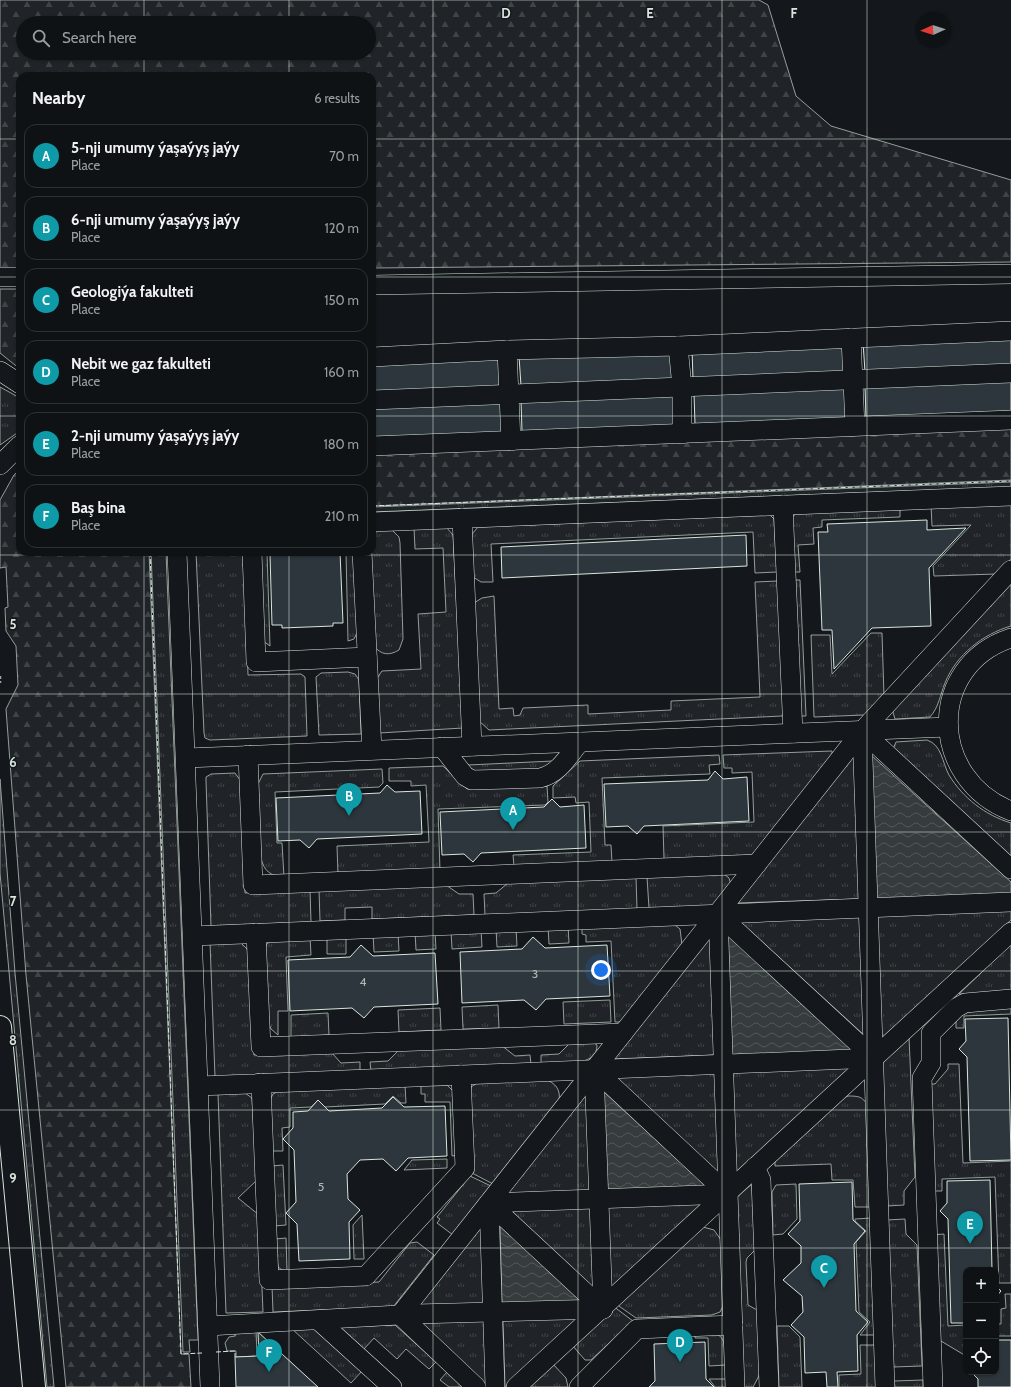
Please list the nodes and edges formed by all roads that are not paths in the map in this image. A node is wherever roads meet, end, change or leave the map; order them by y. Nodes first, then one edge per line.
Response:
1 (1011, 274) edge
2 (0, 277) edge
3 (16, 277) edge
4 (376, 285) edge
5 (1011, 331) edge
6 (851, 338) junction
7 (678, 346) junction
8 (507, 350) junction
9 (376, 357) edge
10 (0, 371) edge
11 (1011, 373) edge
12 (853, 380) junction
13 (16, 381) edge
14 (682, 387) junction
15 (509, 395) junction
16 (376, 400) edge
17 (1011, 420) edge
18 (855, 426) junction
19 (682, 434) junction
20 (511, 441) junction
21 (376, 446) edge
22 (16, 449) edge
23 (0, 465) edge
24 (1011, 496) edge
25 (783, 505) junction
26 (462, 518) junction
27 (376, 522) edge
28 (177, 556) edge
29 (252, 556) edge
30 (362, 556) edge
31 (1011, 570) edge
32 (1011, 638) edge
33 (367, 657) junction
34 (948, 727) junction
35 (862, 731) junction
36 (792, 733) junction
37 (580, 742) junction
38 (472, 746) junction
39 (442, 748) junction
40 (372, 750) junction
41 (248, 755) junction
42 (186, 758) junction
43 (1011, 811) edge
44 (757, 864) junction
45 (1011, 869) edge
46 (1011, 902) edge
47 (869, 908) junction
48 (718, 914) junction
49 (1011, 932) edge
50 (256, 933) junction
51 (193, 936) junction
52 (1011, 999) edge
53 (0, 1027) edge
54 (623, 1033) junction
55 (874, 1058) junction
56 (723, 1064) junction
57 (594, 1069) junction
58 (461, 1075) junction
59 (261, 1083) junction
60 (199, 1086) junction
61 (755, 1167) junction
62 (728, 1194) junction
63 (598, 1199) junction
64 (489, 1202) junction
65 (603, 1309) junction
66 (492, 1312) junction
67 (400, 1315) junction
68 (318, 1320) junction
69 (733, 1325) junction
70 (208, 1326) junction
71 (34, 1387) edge
72 (210, 1387) edge
73 (392, 1387) edge
74 (476, 1387) edge
75 (495, 1387) edge
76 (516, 1387) edge
77 (579, 1387) edge
78 (735, 1387) edge
79 (769, 1387) edge
80 (885, 1387) edge
81 (933, 1387) edge

1 - 4 lane
2 - 3 lane
5 - 6 lane
6 - 7 lane
6 - 12 lane
7 - 8 lane
7 - 14 lane
8 - 9 lane
8 - 15 lane
10 - 13 lane
11 - 12 lane
12 - 14 lane
12 - 18 lane
14 - 15 lane
14 - 19 lane
15 - 16 lane
15 - 20 lane
17 - 18 lane
18 - 19 lane
19 - 20 lane
20 - 21 lane
22 - 23 lane
24 - 25 lane
25 - 26 lane
25 - 36 lane
26 - 27 lane
26 - 38 lane
28 - 42 lane
29 - 33 lane
30 - 33 lane
31 - 35 lane
32 - 34 lane
33 - 40 lane
34 - 35 lane
34 - 43 lane
35 - 36 lane
35 - 44 lane
35 - 45 lane
35 - 47 lane
36 - 37 lane
37 - 38 lane
37 - 39 lane
38 - 39 lane
39 - 40 lane
40 - 41 lane
41 - 42 lane
41 - 44 lane
42 - 51 lane
44 - 48 lane
46 - 47 lane
47 - 48 lane
47 - 55 lane
48 - 50 lane
48 - 54 lane
48 - 55 lane
48 - 56 lane
49 - 55 lane
50 - 51 lane
50 - 54 lane
51 - 60 lane
52 - 81 lane
53 - 71 main road
54 - 57 lane
55 - 56 lane
55 - 61 lane
55 - 80 lane
56 - 57 lane
56 - 62 lane
57 - 58 lane
57 - 62 lane
57 - 63 lane
57 - 64 lane
58 - 59 lane
58 - 59 lane
59 - 60 lane
60 - 70 lane
61 - 62 lane
61 - 79 lane
62 - 63 lane
62 - 65 lane
62 - 69 lane
63 - 64 lane
63 - 65 lane
64 - 65 lane
64 - 66 lane
64 - 67 lane
65 - 66 lane
65 - 76 lane
66 - 67 lane
66 - 75 lane
67 - 68 lane
67 - 74 lane
68 - 70 lane
68 - 73 lane
69 - 77 lane
69 - 78 lane
70 - 72 lane

